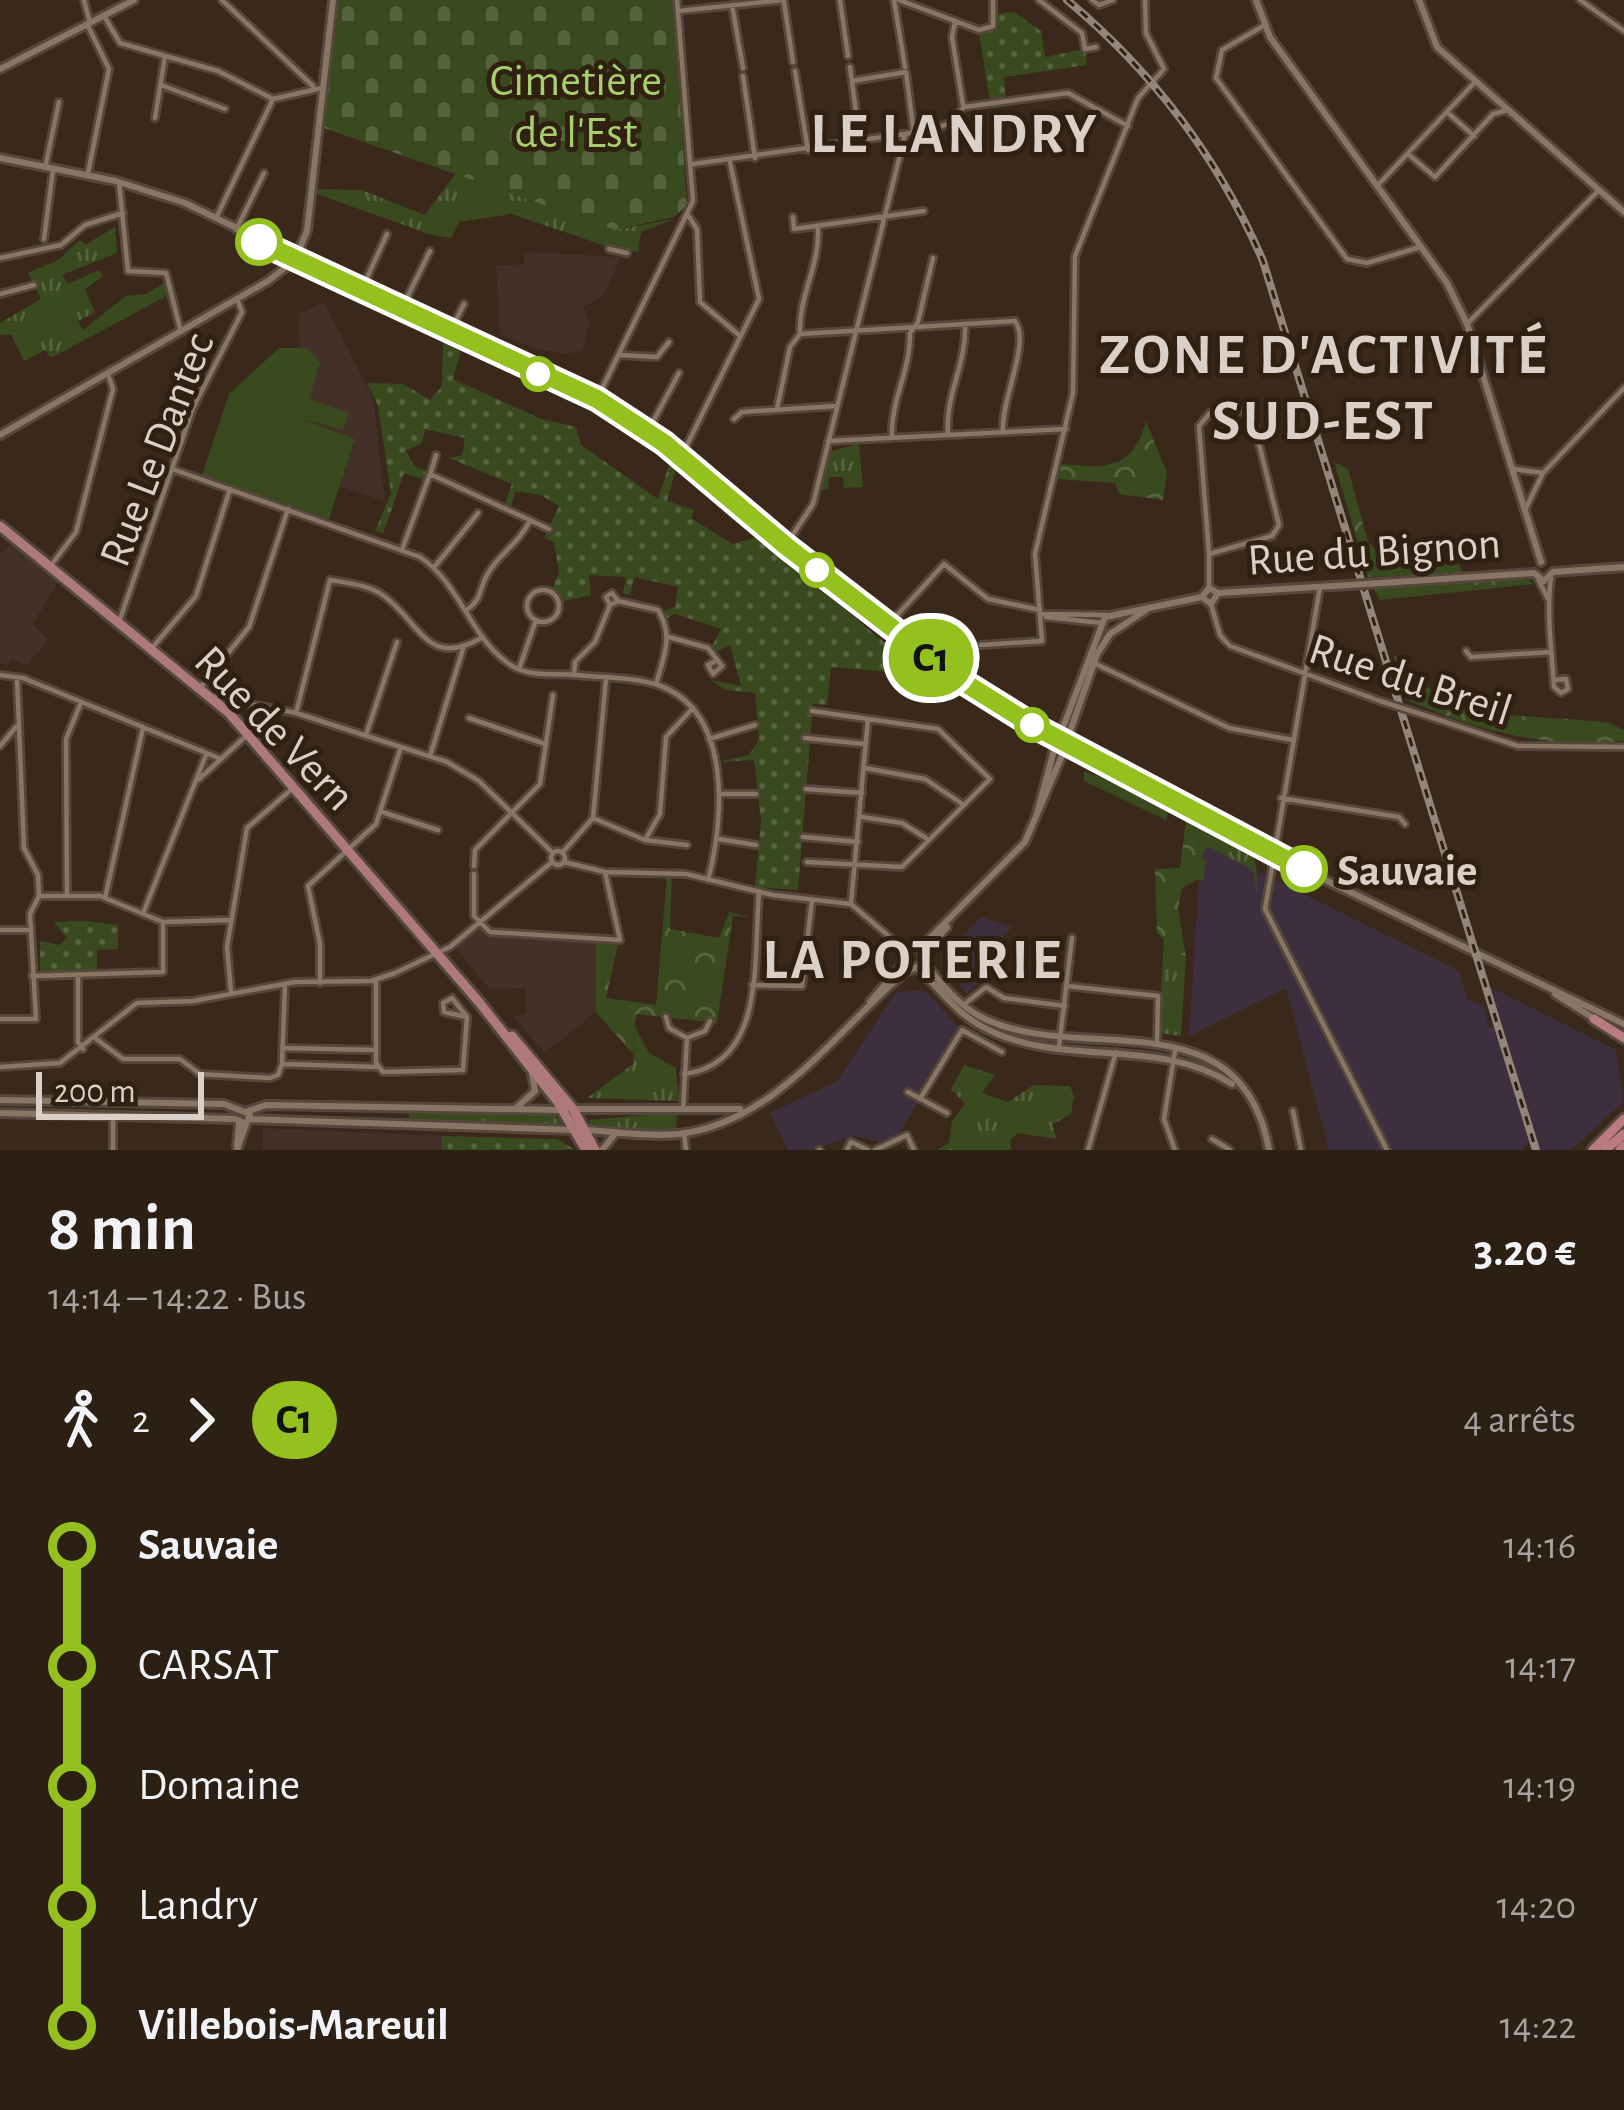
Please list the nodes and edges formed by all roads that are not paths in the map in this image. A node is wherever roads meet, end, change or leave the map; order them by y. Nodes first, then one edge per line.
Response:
1 (84, 0) edge
2 (134, 0) edge
3 (222, 0) edge
4 (677, 0) edge
5 (784, 0) edge
6 (840, 0) edge
7 (896, 0) edge
8 (993, 0) edge
9 (1040, 0) edge
10 (1092, 0) edge
11 (1113, 0) edge
12 (1145, 0) edge
13 (1256, 0) edge
14 (1419, 0) edge
15 (1580, 0) edge
16 (332, 1) edge
17 (732, 5) junction
18 (678, 10) junction
19 (104, 15) junction
20 (955, 22) junction
21 (89, 24) junction
22 (1263, 26) junction
23 (1624, 31) edge
24 (1096, 47) dead end
25 (0, 53) edge
26 (165, 56) junction
27 (848, 56) dead end
28 (794, 62) dead end
29 (850, 67) dead end
30 (905, 67) dead end
31 (3, 68) edge
32 (795, 71) dead end
33 (851, 81) junction
34 (1474, 83) junction
35 (161, 85) junction
36 (317, 87) junction
37 (274, 99) junction
38 (59, 102) dead end
39 (964, 107) junction
40 (225, 109) dead end
41 (1507, 110) junction
42 (1447, 112) junction
43 (155, 118) dead end
44 (1128, 126) junction
45 (914, 134) junction
46 (905, 135) junction
47 (1474, 136) junction
48 (860, 142) junction
49 (808, 150) junction
50 (1408, 154) junction
51 (0, 158) edge
52 (755, 158) junction
53 (730, 162) junction
54 (693, 164) junction
55 (49, 169) junction
56 (264, 172) dead end
57 (88, 176) junction
58 (119, 182) junction
59 (1377, 186) junction
60 (1599, 189) junction
61 (924, 211) dead end
62 (1624, 212) edge
63 (123, 213) junction
64 (688, 215) junction
65 (886, 215) junction
66 (216, 218) junction
67 (793, 218) dead end
68 (818, 228) junction
69 (236, 230) junction
70 (387, 234) dead end
71 (44, 239) dead end
72 (1420, 247) junction
73 (609, 250) dead end
74 (430, 251) dead end
75 (627, 253) dead end
76 (0, 258) edge
77 (933, 258) dead end
78 (295, 260) junction
79 (34, 285) dead end
80 (360, 292) junction
81 (0, 294) edge
82 (237, 298) junction
83 (464, 304) dead end
84 (402, 311) junction
85 (965, 324) junction
86 (1467, 324) junction
87 (913, 328) junction
88 (856, 331) junction
89 (181, 332) junction
90 (450, 332) junction
91 (800, 334) junction
92 (740, 336) junction
93 (669, 342) dead end
94 (619, 356) junction
95 (679, 373) dead end
96 (109, 374) junction
97 (1624, 388) edge
98 (597, 399) junction
99 (837, 406) junction
100 (777, 410) junction
101 (734, 419) dead end
102 (1003, 430) junction
103 (1066, 430) junction
104 (648, 431) junction
105 (949, 434) junction
106 (0, 435) edge
107 (892, 438) junction
108 (828, 441) junction
109 (436, 455) dead end
110 (681, 457) junction
111 (172, 469) junction
112 (1514, 469) junction
113 (1543, 473) junction
114 (430, 474) junction
115 (1518, 481) junction
116 (1537, 484) junction
117 (230, 490) junction
118 (1526, 508) junction
119 (288, 509) junction
120 (478, 513) dead end
121 (530, 520) junction
122 (0, 526) edge
123 (549, 529) dead end
124 (786, 546) junction
125 (402, 549) junction
126 (1209, 554) junction
127 (1541, 562) junction
128 (50, 567) junction
129 (435, 567) junction
130 (1624, 567) edge
131 (1552, 575) junction
132 (1536, 576) junction
133 (1320, 587) junction
134 (1209, 588) junction
135 (1218, 593) junction
136 (852, 596) junction
137 (1202, 597) junction
138 (1548, 599) junction
139 (1211, 604) junction
140 (468, 609) junction
141 (1040, 612) junction
142 (1108, 615) junction
143 (536, 620) junction
144 (119, 622) junction
145 (1121, 622) junction
146 (889, 624) junction
147 (1105, 628) junction
148 (483, 637) junction
149 (669, 637) junction
150 (397, 642) dead end
151 (981, 645) dead end
152 (152, 649) junction
153 (463, 650) junction
154 (1466, 651) dead end
155 (1551, 652) junction
156 (717, 660) dead end
157 (1094, 663) junction
158 (519, 669) junction
159 (0, 675) edge
160 (574, 675) junction
161 (17, 677) junction
162 (1306, 677) junction
163 (606, 680) junction
164 (1554, 680) dead end
165 (656, 684) junction
166 (203, 690) junction
167 (553, 695) dead end
168 (81, 702) junction
169 (693, 708) junction
170 (812, 711) dead end
171 (296, 713) junction
172 (868, 716) junction
173 (469, 718) dead end
174 (755, 725) dead end
175 (16, 726) junction
176 (144, 728) junction
177 (248, 734) junction
178 (366, 735) junction
179 (805, 738) dead end
180 (710, 739) junction
181 (1293, 740) junction
182 (545, 743) junction
183 (866, 744) junction
184 (1061, 744) junction
185 (0, 746) edge
186 (401, 747) junction
187 (1624, 747) edge
188 (206, 754) junction
189 (430, 756) junction
190 (221, 759) junction
191 (864, 768) junction
192 (199, 779) junction
193 (294, 788) junction
194 (806, 789) dead end
195 (862, 793) junction
196 (720, 794) junction
197 (756, 794) dead end
198 (1281, 799) junction
199 (964, 805) junction
200 (382, 812) junction
201 (512, 813) junction
202 (860, 817) junction
203 (593, 818) junction
204 (1405, 824) dead end
205 (438, 830) dead end
206 (803, 837) dead end
207 (719, 839) junction
208 (645, 840) junction
209 (929, 840) junction
210 (858, 842) junction
211 (687, 844) dead end
212 (756, 845) dead end
213 (348, 849) junction
214 (1272, 850) junction
215 (553, 853) junction
216 (562, 853) junction
217 (552, 862) junction
218 (564, 862) junction
219 (807, 862) dead end
220 (855, 866) junction
221 (605, 872) junction
222 (708, 880) junction
223 (759, 893) junction
224 (68, 894) junction
225 (39, 896) junction
226 (105, 898) junction
227 (812, 900) junction
228 (851, 904) junction
229 (145, 911) junction
230 (231, 920) junction
231 (163, 922) junction
232 (480, 923) junction
233 (0, 930) edge
234 (32, 930) junction
235 (1072, 938) dead end
236 (905, 950) junction
237 (437, 953) junction
238 (922, 955) junction
239 (910, 967) junction
240 (78, 975) junction
241 (32, 976) junction
242 (376, 979) junction
243 (320, 983) junction
244 (285, 984) junction
245 (751, 985) junction
246 (1542, 985) junction
247 (1067, 986) junction
248 (232, 994) junction
249 (479, 1002) junction
250 (962, 1006) junction
251 (1065, 1006) junction
252 (467, 1017) dead end
253 (666, 1017) dead end
254 (1594, 1018) joint
255 (0, 1019) edge
256 (710, 1022) dead end
257 (1624, 1024) edge
258 (991, 1031) junction
259 (1062, 1035) junction
260 (1624, 1036) edge
261 (95, 1038) junction
262 (687, 1038) junction
263 (1156, 1042) junction
264 (987, 1043) junction
265 (1176, 1046) junction
266 (1060, 1047) junction
267 (282, 1048) junction
268 (83, 1049) junction
269 (376, 1051) junction
270 (1002, 1052) dead end
271 (1116, 1052) junction
272 (1172, 1060) junction
273 (282, 1064) junction
274 (0, 1067) edge
275 (377, 1067) junction
276 (531, 1070) junction
277 (683, 1074) junction
278 (908, 1092) dead end
279 (920, 1099) junction
280 (0, 1100) edge
281 (401, 1106) junction
282 (749, 1107) junction
283 (1255, 1109) junction
284 (513, 1110) junction
285 (610, 1110) junction
286 (683, 1110) junction
287 (1293, 1111) dead end
288 (568, 1112) junction
289 (0, 1113) edge
290 (947, 1113) dead end
291 (113, 1116) junction
292 (243, 1118) junction
293 (1624, 1119) edge
294 (399, 1124) junction
295 (581, 1128) junction
296 (544, 1130) junction
297 (617, 1132) junction
298 (684, 1133) junction
299 (1624, 1134) edge
300 (1212, 1138) dead end
301 (238, 1147) edge
302 (113, 1150) edge
303 (248, 1150) edge
304 (586, 1150) edge
305 (599, 1150) edge
306 (686, 1150) edge
307 (847, 1150) edge
308 (872, 1150) edge
309 (910, 1150) edge
310 (1088, 1150) edge
311 (1175, 1150) edge
312 (1230, 1150) edge
313 (1269, 1150) edge
314 (1301, 1150) edge
315 (1387, 1150) edge
316 (1593, 1150) edge
317 (1605, 1150) edge

1 - 21 street
2 - 19 main road
3 - 36 street
4 - 18 street
5 - 17 street
5 - 28 street
6 - 27 street
7 - 20 street
7 - 30 street
8 - 20 street
9 - 24 street
10 - 11 street
12 - 44 street
13 - 22 main road
14 - 34 main road
15 - 23 street
16 - 36 main road
17 - 18 street
17 - 52 street
18 - 54 street
19 - 21 main road
19 - 26 street
20 - 39 street
21 - 31 main road
21 - 57 street
22 - 59 main road
22 - 72 street
25 - 31 street
26 - 35 street
26 - 37 street
29 - 33 street
32 - 49 street
33 - 45 street
33 - 48 street
34 - 41 main road
34 - 42 street
35 - 40 street
35 - 43 street
36 - 37 street
36 - 78 main road
37 - 66 street
38 - 55 street
39 - 44 street
39 - 45 street
41 - 47 street
41 - 60 main road
42 - 47 street
42 - 50 street
44 - 103 street
45 - 46 street
46 - 48 street
46 - 65 street
47 - 50 street
48 - 49 street
49 - 52 street
50 - 59 street
51 - 55 main road
52 - 53 street
53 - 54 street
53 - 92 street
54 - 64 street
55 - 57 main road
55 - 71 street
56 - 69 street
57 - 58 main road
58 - 63 street
58 - 66 main road
59 - 72 main road
60 - 62 main road
60 - 86 street
61 - 65 street
63 - 76 street
63 - 89 street
64 - 92 street
64 - 94 street
65 - 68 street
65 - 88 street
66 - 69 main road
67 - 68 street
68 - 91 street
69 - 78 main road
70 - 80 street
72 - 86 main road
73 - 75 street
74 - 84 street
77 - 87 street
78 - 80 main road
78 - 82 main road
79 - 81 street
80 - 84 main road
82 - 89 main road
82 - 111 street, Rue Le Dantec
83 - 90 street
84 - 90 main road
85 - 87 street
85 - 102 street
85 - 105 street
86 - 112 main road
87 - 88 street
87 - 107 street
88 - 91 street
88 - 99 street
89 - 96 main road
90 - 98 main road
91 - 100 street
92 - 110 street
93 - 94 street
94 - 98 street
95 - 104 street
96 - 106 main road
96 - 128 street
97 - 113 street
98 - 104 main road
99 - 100 street
99 - 108 street
100 - 101 street
102 - 103 street
102 - 105 street
103 - 141 street
104 - 110 main road
105 - 107 street
107 - 108 street
108 - 124 street
109 - 114 street
110 - 124 main road
111 - 117 street
111 - 144 street, Rue Le Dantec
112 - 113 street
112 - 115 main road
113 - 116 street
114 - 121 street
114 - 125 street
115 - 116 street
115 - 118 main road
116 - 118 street
117 - 119 street
117 - 152 street
118 - 127 main road
119 - 125 street
119 - 166 street
120 - 129 street
121 - 123 street
121 - 140 street
122 - 128 main road, Rue de Vern
124 - 136 main road
125 - 129 street
126 - 126 street
126 - 134 street
127 - 131 main road
127 - 132 main road
128 - 144 main road, Rue de Vern
129 - 140 street
130 - 131 main road, Rue du Bignon
131 - 132 main road, Rue du Bignon
131 - 138 street
132 - 133 main road, Rue du Bignon, bridge
132 - 138 street
133 - 135 main road, Rue du Bignon
133 - 162 street
134 - 135 main road, Rue du Bignon
134 - 137 main road, Rue du Bignon
135 - 139 main road, Rue du Bignon
136 - 146 main road
136 - 184 main road
137 - 139 main road, Rue du Bignon
137 - 145 main road, Rue du Bignon
138 - 155 street
139 - 162 street, Rue du Breil
140 - 148 street
141 - 142 street
141 - 146 street
141 - 147 street
141 - 151 street
142 - 145 main road
142 - 147 main road
143 - 143 street
143 - 158 street
144 - 152 main road, Rue de Vern
145 - 147 main road, Rue du Bignon
146 - 184 main road
147 - 157 main road
147 - 184 main road
148 - 153 street
148 - 158 street
149 - 156 street
149 - 160 street
149 - 165 street
150 - 178 street
152 - 166 main road, Rue de Vern
153 - 171 street
153 - 189 street
154 - 155 street
155 - 164 street
157 - 181 street
157 - 184 main road
158 - 160 street
159 - 161 street
160 - 163 street
161 - 168 street
161 - 175 street
162 - 181 street
162 - 187 street, Rue du Breil, bridge
163 - 165 street
163 - 203 street
165 - 169 street
166 - 171 street
166 - 177 main road, Rue de Vern
167 - 182 street
168 - 176 street
168 - 224 street
169 - 180 street
169 - 208 street
170 - 172 street
171 - 178 street
172 - 183 street
172 - 199 street
173 - 182 street
174 - 180 street
175 - 185 street
175 - 225 street
176 - 188 street
176 - 226 street
177 - 190 street
177 - 193 main road, Rue de Vern
178 - 186 street
179 - 183 street
180 - 196 street
181 - 198 street
182 - 201 street
183 - 191 street
184 - 214 main road
184 - 238 main road
186 - 189 street
186 - 200 street
188 - 190 street
188 - 192 street
189 - 201 street
190 - 192 street
191 - 195 street
191 - 199 street
192 - 229 street
193 - 213 main road, Rue de Vern
193 - 230 street
194 - 195 street
195 - 202 street
196 - 197 street
196 - 207 street
198 - 204 street
198 - 214 street
199 - 209 street
200 - 205 street
200 - 213 street
201 - 215 street
201 - 232 street
202 - 209 street
202 - 210 street
203 - 208 street
203 - 216 street
206 - 210 street
207 - 212 street
207 - 222 street
208 - 211 street
209 - 220 street
210 - 220 street
213 - 237 main road, Rue de Vern
213 - 243 street
214 - 246 main road
214 - 315 street
215 - 216 street
215 - 217 street
216 - 218 street
217 - 218 street
217 - 232 street
218 - 221 street
219 - 220 street
220 - 228 street
221 - 222 street
221 - 232 street
222 - 223 street
223 - 227 street
223 - 245 street
224 - 225 street
224 - 226 street
225 - 234 street
226 - 229 street
227 - 228 street
227 - 245 street
228 - 236 street
229 - 231 street
230 - 231 street
230 - 248 street
231 - 240 street
232 - 237 street
233 - 234 street
234 - 241 street
235 - 247 street
236 - 238 main road
236 - 239 main road
237 - 242 street
237 - 249 main road, Rue de Vern
238 - 239 main road
238 - 250 main road
239 - 250 main road
239 - 282 main road
240 - 241 street
240 - 268 street
241 - 255 street
242 - 243 street
242 - 269 street
243 - 244 street
244 - 248 street
244 - 267 street
245 - 277 street
246 - 254 main road
246 - 257 main road
247 - 251 street
247 - 263 street
248 - 261 street
249 - 276 main road, Rue de Vern
249 - 288 main road, Rue de Vern
250 - 251 street
250 - 258 main road
250 - 259 main road
251 - 259 street
252 - 275 street
253 - 262 street
254 - 260 highway
256 - 262 street
258 - 264 street
258 - 266 main road
259 - 263 main road
259 - 266 street
261 - 268 street
261 - 273 street
262 - 277 street
263 - 265 main road
264 - 270 street
264 - 279 street
265 - 272 street
265 - 283 main road
266 - 271 main road
267 - 269 street
267 - 273 street
268 - 274 street
269 - 275 street
271 - 272 main road
271 - 310 street
272 - 283 main road
272 - 311 street
273 - 275 street
276 - 284 main road
276 - 288 main road, Rue de Vern
277 - 286 street
278 - 279 street
279 - 290 street
280 - 292 main road
281 - 284 main road
281 - 292 main road
281 - 294 main road
282 - 286 main road
282 - 298 main road
283 - 313 main road
284 - 288 main road
285 - 286 main road
285 - 288 main road
285 - 295 main road
287 - 314 street
288 - 295 main road, Rue de Vern
288 - 296 main road
289 - 291 main road
291 - 292 main road
291 - 302 street
292 - 294 main road
292 - 301 main road
293 - 316 highway
294 - 296 main road
295 - 296 main road
295 - 297 main road
295 - 304 main road, Rue de Vern
295 - 305 main road, Rue de Vern
297 - 298 main road
297 - 305 main road
298 - 306 street
299 - 317 highway
300 - 312 street
301 - 303 street
307 - 308 street
308 - 309 street

